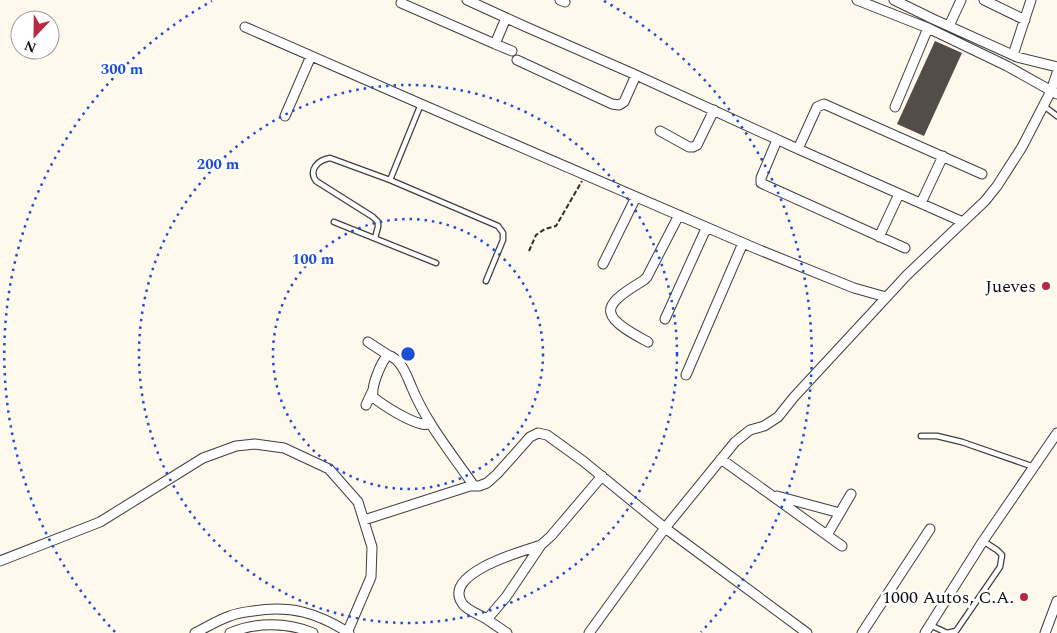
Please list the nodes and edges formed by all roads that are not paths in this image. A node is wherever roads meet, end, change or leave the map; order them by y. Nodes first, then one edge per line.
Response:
1 (467, 0) edge
2 (857, 0) edge
3 (894, 0) edge
4 (961, 0) edge
5 (984, 0) edge
6 (1031, 0) edge
7 (401, 3) dead end
8 (506, 18) junction
9 (1025, 20) junction
10 (949, 26) junction
11 (245, 27) dead end
12 (928, 28) junction
13 (495, 44) junction
14 (512, 51) dead end
15 (1013, 55) junction
16 (311, 56) junction
17 (517, 60) dead end
18 (1057, 67) edge
19 (1057, 73) edge
20 (636, 75) junction
21 (1054, 93) edge
22 (421, 104) junction
23 (1044, 106) junction
24 (895, 107) dead end
25 (714, 110) junction
26 (284, 116) dead end
27 (1057, 116) edge
28 (660, 131) dead end
29 (777, 140) junction
30 (798, 149) junction
31 (943, 156) junction
32 (982, 174) dead end
33 (390, 180) junction
34 (899, 194) junction
35 (636, 197) junction
36 (921, 203) junction
37 (679, 215) junction
38 (334, 222) dead end
39 (963, 222) junction
40 (708, 228) junction
41 (879, 237) junction
42 (374, 238) junction
43 (743, 243) junction
44 (905, 248) dead end
45 (436, 263) dead end
46 (603, 264) dead end
47 (486, 281) dead end
48 (886, 297) junction
49 (665, 319) dead end
50 (368, 342) dead end
51 (648, 342) dead end
52 (388, 354) junction
53 (686, 375) dead end
54 (372, 392) junction
55 (366, 405) dead end
56 (430, 424) junction
57 (1057, 433) edge
58 (921, 436) dead end
59 (721, 460) junction
60 (1034, 467) junction
61 (602, 476) junction
62 (474, 486) junction
63 (851, 494) dead end
64 (771, 495) junction
65 (840, 513) junction
66 (364, 520) junction
67 (665, 528) junction
68 (930, 529) dead end
69 (827, 536) junction
70 (983, 541) junction
71 (541, 545) junction
72 (842, 546) dead end
73 (512, 555) junction
74 (0, 561) edge
75 (524, 569) junction
76 (1057, 601) edge
77 (485, 618) junction
78 (928, 629) edge
79 (196, 633) edge
80 (230, 633) edge
81 (313, 633) edge
82 (348, 633) edge
83 (507, 633) edge
84 (589, 633) edge
85 (807, 633) edge
86 (862, 633) edge
87 (1045, 633) edge

1 - 8 street
2 - 12 street
3 - 10 street
4 - 10 street
5 - 9 street
6 - 9 street
7 - 13 street
8 - 13 street
8 - 20 street
9 - 15 street
10 - 15 street
11 - 16 street
12 - 21 street
12 - 24 street
13 - 14 street
15 - 18 street
16 - 22 street
16 - 26 street
17 - 20 street
19 - 21 street
20 - 25 street
21 - 23 street
22 - 33 lane
22 - 35 street
23 - 27 lane
23 - 39 street
25 - 28 street
25 - 29 street
29 - 30 street
29 - 41 street
30 - 31 street
30 - 34 street
31 - 32 street
31 - 36 street
33 - 42 lane
33 - 47 lane
34 - 36 street
34 - 41 street
35 - 37 street
35 - 46 street
36 - 39 street
37 - 40 street
37 - 51 street
38 - 42 lane
39 - 48 street
40 - 43 street
40 - 49 street
41 - 44 street
42 - 45 lane
43 - 48 street
43 - 53 street
48 - 59 street
50 - 52 street
52 - 54 street
52 - 56 street
54 - 55 street
54 - 56 street
56 - 62 street
57 - 60 street
58 - 60 lane
59 - 64 street
59 - 67 street
60 - 70 street
61 - 62 street
61 - 67 street
61 - 71 street
62 - 66 street
63 - 65 street
64 - 65 street
64 - 69 street
65 - 69 street
66 - 74 street
66 - 82 street
67 - 84 street
67 - 85 street
68 - 86 street
69 - 72 street
70 - 78 street
70 - 78 lane
71 - 73 street
71 - 75 street
73 - 75 street
73 - 77 street
75 - 77 street
76 - 87 street
77 - 83 street
79 - 82 street
80 - 81 street

